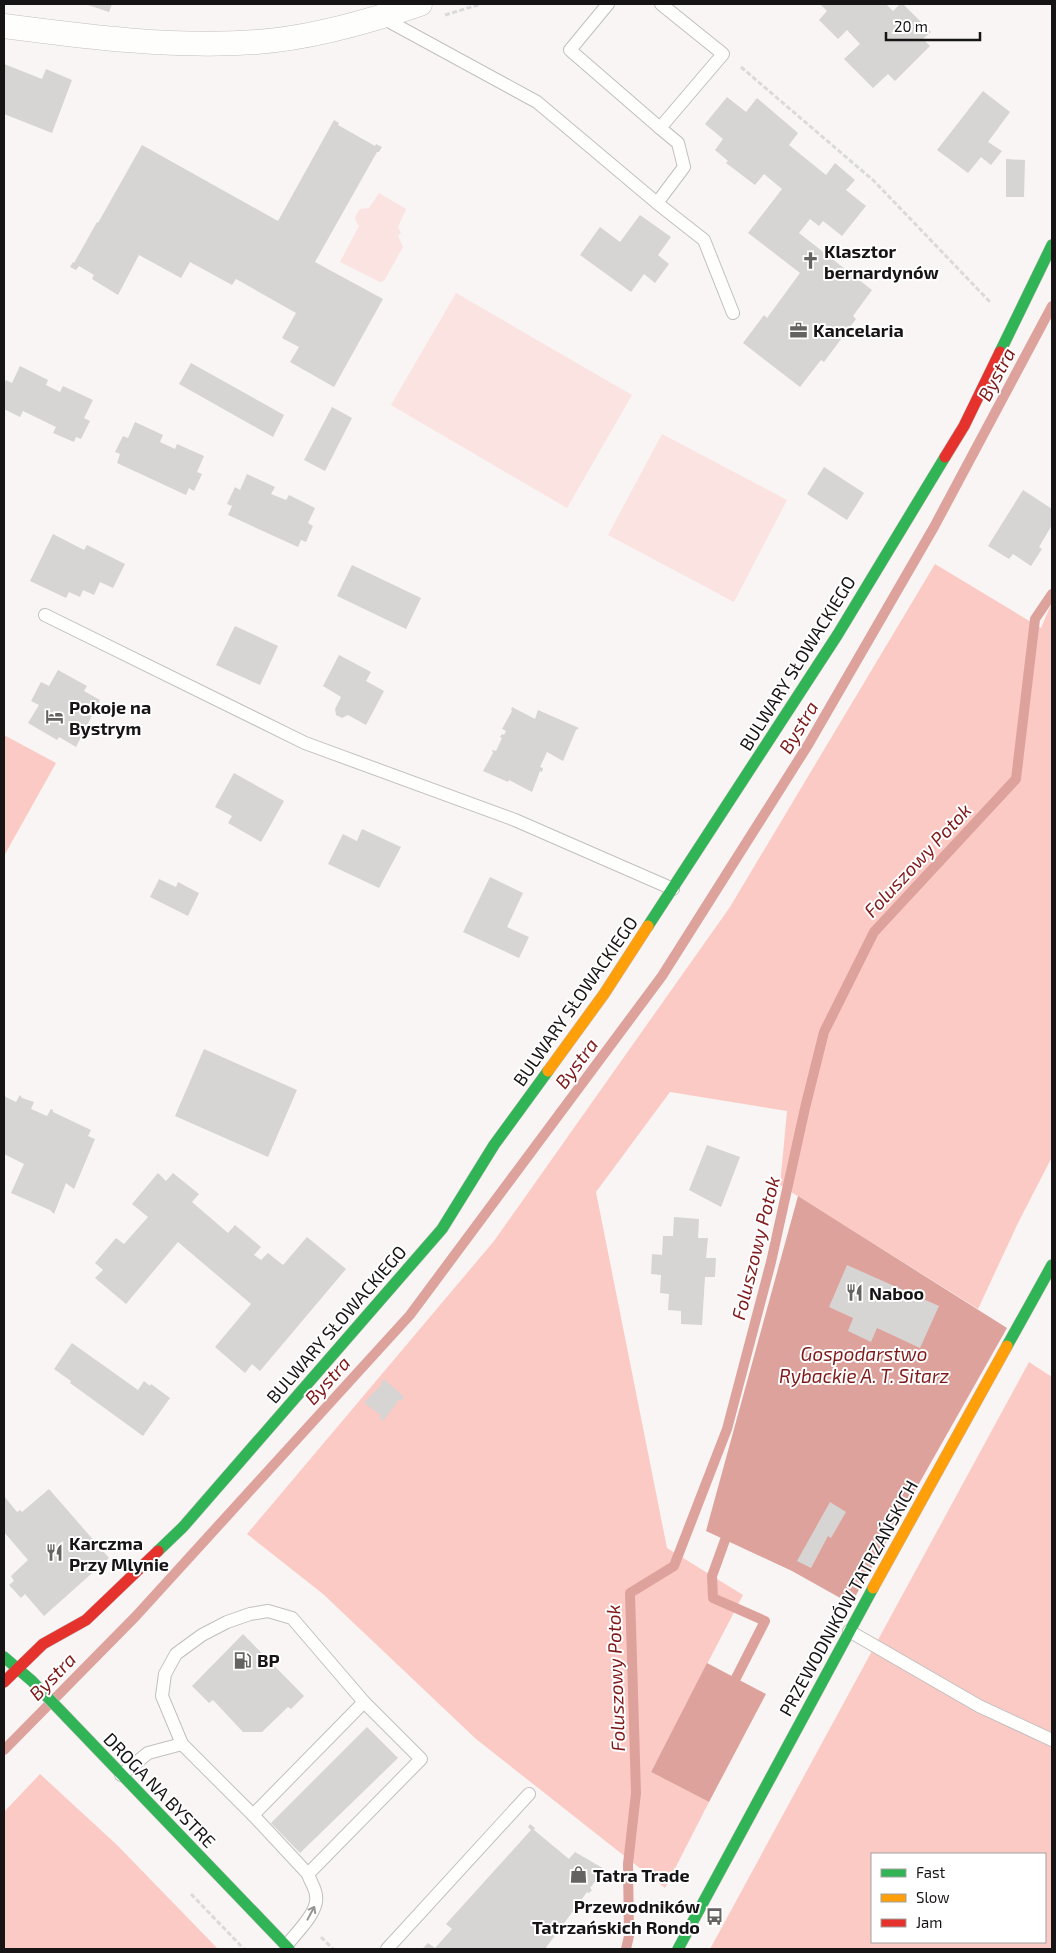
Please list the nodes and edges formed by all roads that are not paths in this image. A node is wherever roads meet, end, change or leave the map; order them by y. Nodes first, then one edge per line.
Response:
1 (420, 4) edge
2 (608, 4) edge
3 (661, 4) edge
4 (381, 17) junction
5 (4, 26) edge
6 (660, 128) junction
7 (657, 203) junction
8 (1052, 245) edge
9 (733, 312) dead end
10 (45, 615) dead end
11 (673, 889) junction
12 (1052, 1265) edge
13 (849, 1631) junction
14 (4, 1657) edge
15 (16, 1668) junction
16 (4, 1682) edge
17 (364, 1702) junction
18 (1052, 1740) edge
19 (182, 1744) junction
20 (122, 1775) junction
21 (529, 1794) dead end
22 (254, 1815) junction
23 (308, 1874) junction
24 (287, 1948) edge
25 (388, 1949) edge
26 (678, 1949) edge

1 - 4 street
2 - 6 lane
3 - 6 lane
4 - 5 street
4 - 7 lane
6 - 7 lane
7 - 9 lane
8 - 11 street, BULWARY SŁOWACKIEGO
10 - 11 lane
11 - 15 street, BULWARY SŁOWACKIEGO
12 - 13 street, PRZEWODNIKÓW TATRZAŃSKICH
13 - 18 lane
13 - 26 street, PRZEWODNIKÓW TATRZAŃSKICH
14 - 15 street, DROGA NA BYSTRE
15 - 16 street, BULWARY SŁOWACKIEGO
15 - 20 street, DROGA NA BYSTRE
17 - 19 lane
17 - 22 lane
17 - 23 lane
19 - 20 lane
19 - 22 lane
20 - 24 street, DROGA NA BYSTRE
21 - 25 lane
22 - 23 lane
24 -> 23 lane

